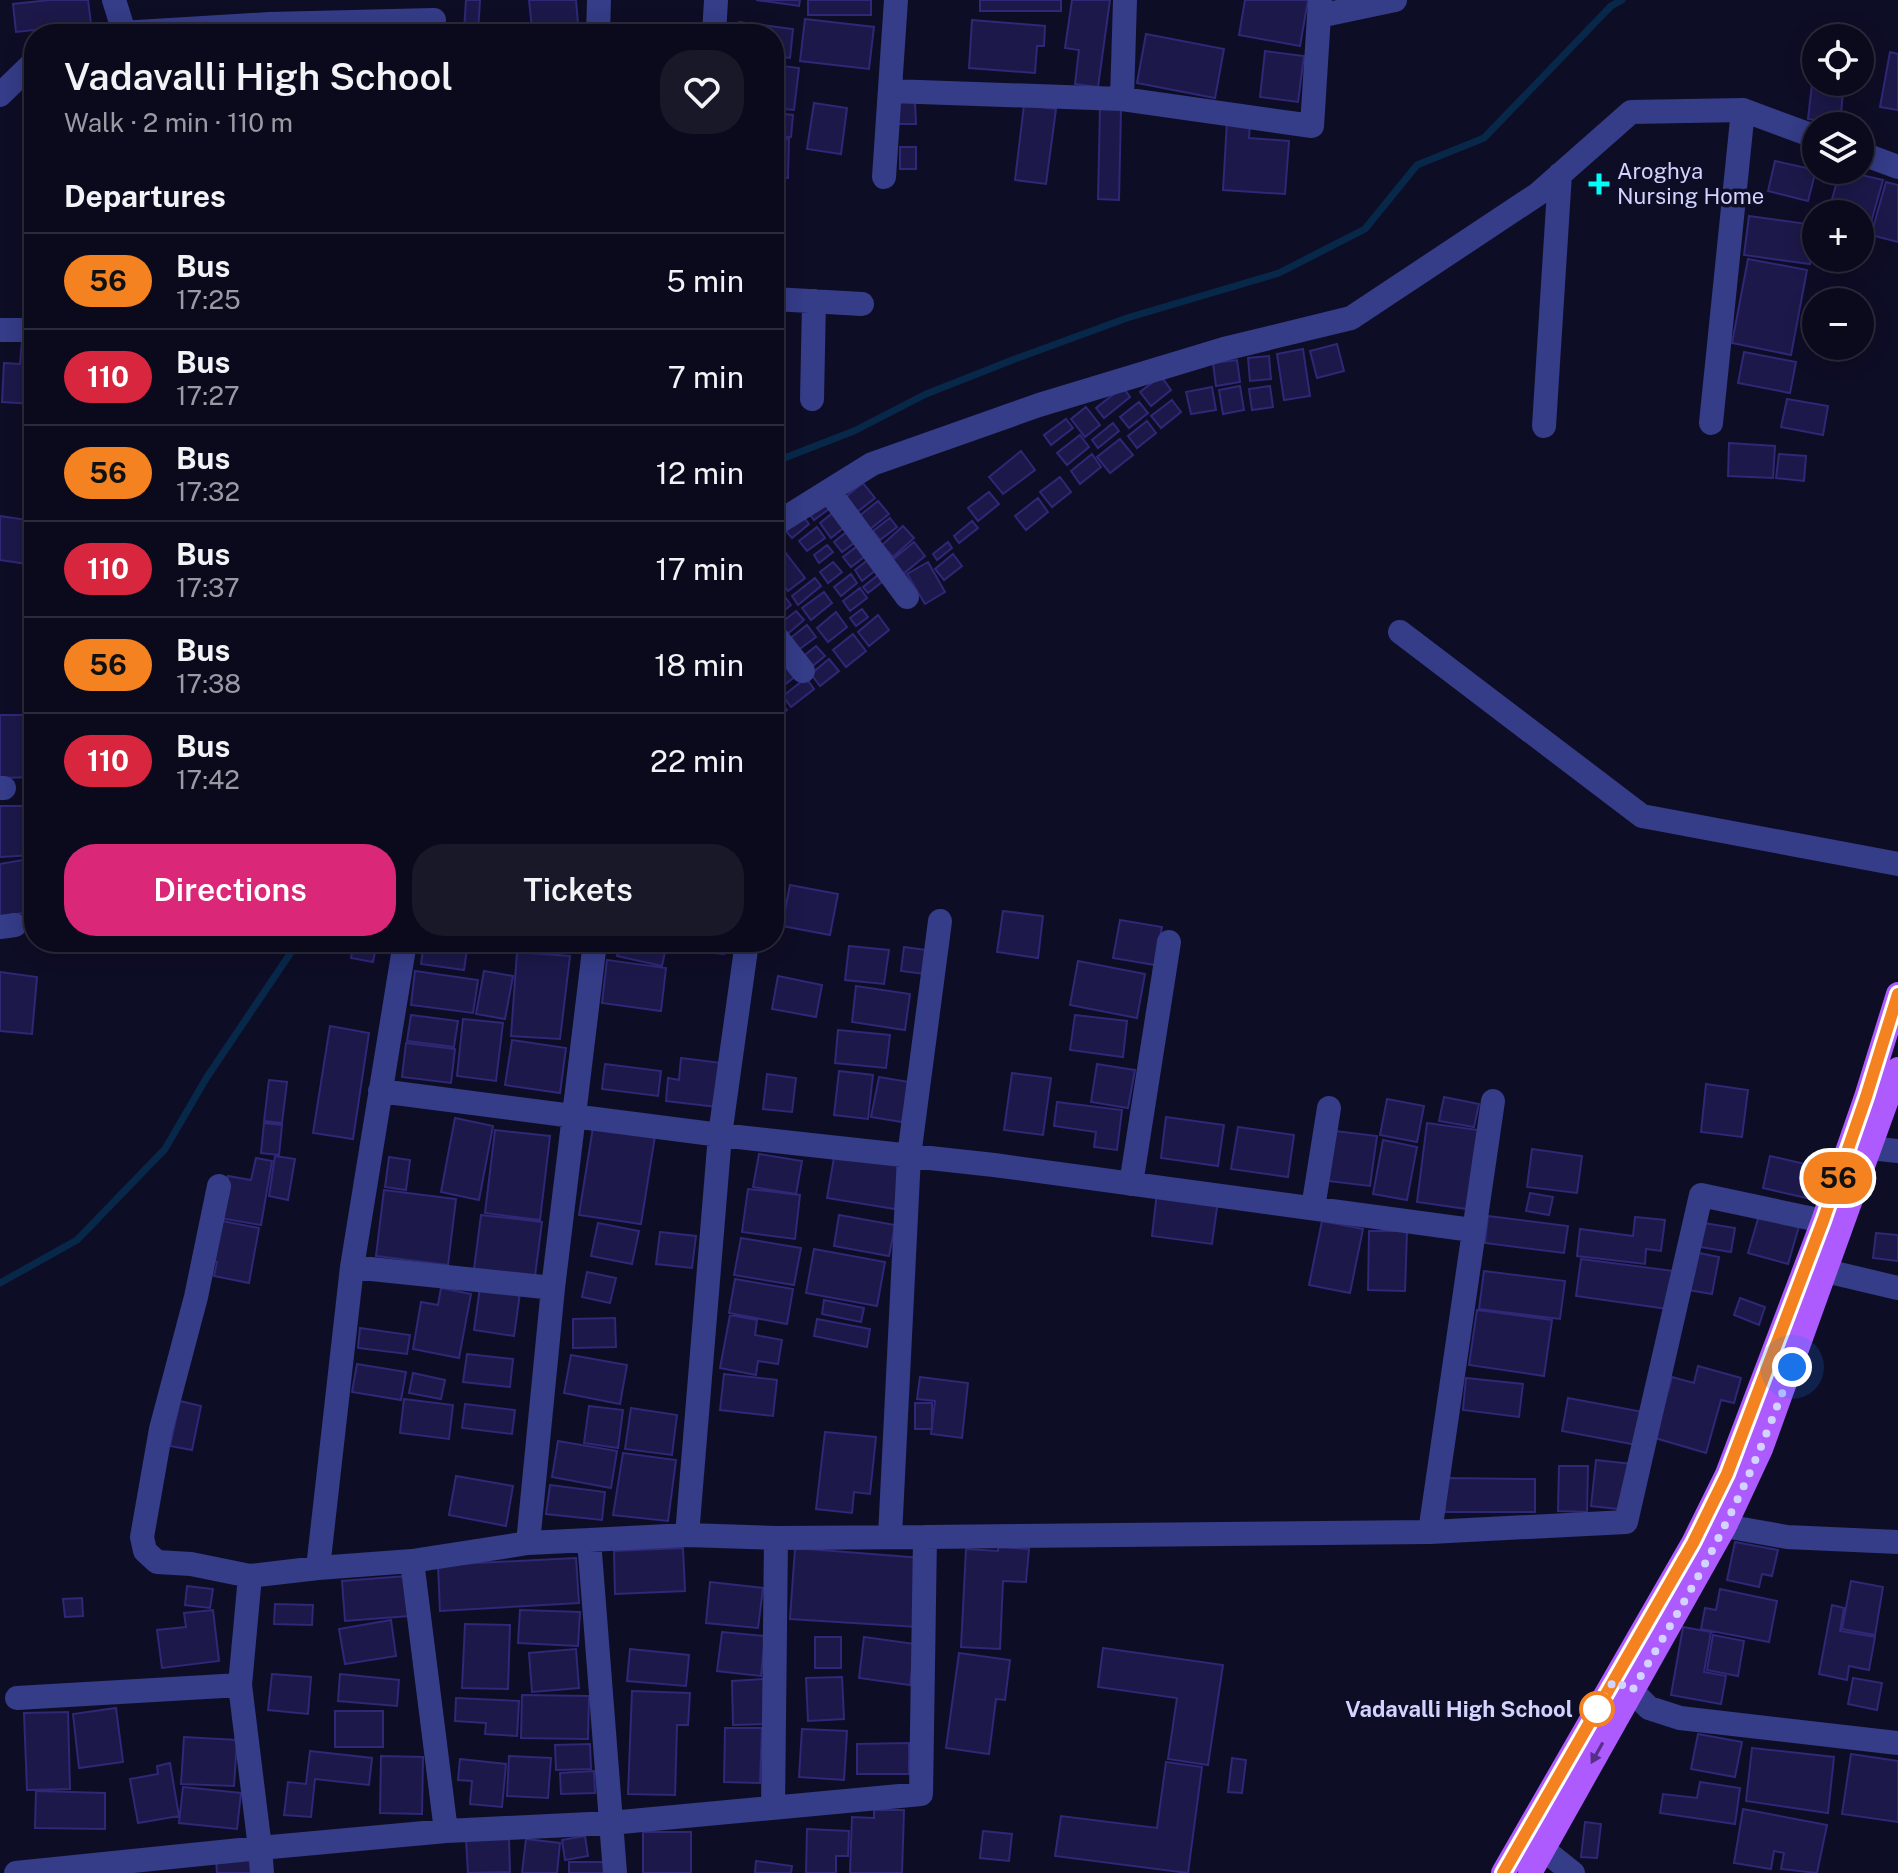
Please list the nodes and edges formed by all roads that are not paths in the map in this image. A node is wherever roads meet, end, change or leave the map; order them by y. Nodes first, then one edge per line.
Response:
1 (114, 0) edge
2 (599, 0) edge
3 (716, 0) edge
4 (896, 0) edge
5 (1125, 0) edge
6 (1395, 0) edge
7 (1320, 8) edge
8 (434, 18) edge
9 (270, 19) edge
10 (114, 24) edge
11 (214, 24) edge
12 (598, 24) edge
13 (715, 24) edge
14 (24, 72) edge
15 (891, 91) junction
16 (0, 95) edge
17 (1122, 99) junction
18 (1743, 110) junction
19 (1802, 132) edge
20 (1874, 158) edge
21 (1898, 167) edge
22 (1560, 174) junction
23 (884, 177) dead end
24 (784, 300) edge
25 (814, 301) junction
26 (862, 304) dead end
27 (0, 330) edge
28 (24, 330) edge
29 (812, 399) dead end
30 (1711, 423) dead end
31 (1544, 426) dead end
32 (829, 491) junction
33 (784, 519) edge
34 (907, 597) dead end
35 (1400, 632) dead end
36 (784, 647) edge
37 (803, 671) dead end
38 (1898, 864) edge
39 (940, 921) dead end
40 (1169, 942) dead end
41 (403, 952) edge
42 (594, 952) edge
43 (746, 952) edge
44 (1898, 994) edge
45 (1898, 1069) edge
46 (380, 1091) junction
47 (1493, 1101) dead end
48 (1329, 1108) dead end
49 (575, 1117) junction
50 (720, 1135) junction
51 (1870, 1148) junction
52 (1898, 1151) edge
53 (909, 1156) junction
54 (1131, 1184) junction
55 (219, 1186) dead end
56 (1313, 1208) junction
57 (1823, 1221) junction
58 (1472, 1230) junction
59 (352, 1267) junction
60 (1826, 1271) junction
61 (553, 1288) junction
62 (1898, 1288) edge
63 (1725, 1526) junction
64 (1430, 1532) junction
65 (687, 1535) junction
66 (890, 1536) junction
67 (925, 1537) junction
68 (776, 1538) junction
69 (589, 1540) junction
70 (1898, 1542) edge
71 (528, 1543) junction
72 (412, 1561) junction
73 (318, 1568) junction
74 (250, 1576) junction
75 (240, 1685) junction
76 (1623, 1686) junction
77 (17, 1698) dead end
78 (1898, 1743) edge
79 (773, 1808) junction
80 (610, 1823) junction
81 (1529, 1827) junction
82 (446, 1831) junction
83 (260, 1848) junction
84 (1543, 1849) junction
85 (16, 1873) edge
86 (262, 1873) edge
87 (615, 1873) edge
88 (1503, 1873) edge
89 (1530, 1873) edge
90 (1573, 1873) edge

1 - 10 street
2 - 12 street
3 - 13 street
4 - 15 street
5 - 17 street
6 - 7 street
7 - 17 street
8 - 9 street
9 - 11 street
14 - 16 street
15 - 17 street
15 - 23 street
18 - 19 street
18 - 22 street
18 - 30 street
20 - 21 street
22 - 31 street
22 - 32 street
24 - 25 street
25 - 26 street
25 - 29 street
27 - 28 street
32 - 33 street
32 - 34 street
35 - 38 street
36 - 37 street
39 - 53 street
40 - 54 street
41 - 46 street
42 - 49 street
43 - 50 street
44 - 57 main road
45 - 51 main road
46 - 49 street
46 - 59 street
47 - 58 street
48 - 56 street
49 - 50 street
49 - 61 street
50 - 53 street
50 - 65 street
51 - 52 street
51 - 60 main road
53 - 54 street
53 - 66 street
54 - 56 street
55 - 74 street
56 - 58 street
57 - 64 street
57 - 76 main road
58 - 64 street
59 - 61 street
59 - 73 street
60 - 62 street
60 - 63 main road
61 - 71 street
63 - 70 street
63 - 76 main road
64 - 67 street
65 - 68 street
65 - 69 street
66 - 67 street
66 - 68 street
67 - 79 street
68 - 79 street
69 - 71 street
69 - 80 street
71 - 72 street
72 - 73 street
72 - 82 street
73 - 74 street
74 - 75 street
75 - 77 street
75 - 83 street
76 - 78 street
76 - 81 main road
76 -> 84 main road
79 - 80 street
80 - 82 street
80 - 87 street
81 - 84 street
81 - 88 main road
82 - 83 street
83 - 85 street
83 - 86 street
84 - 89 main road
84 - 90 street

